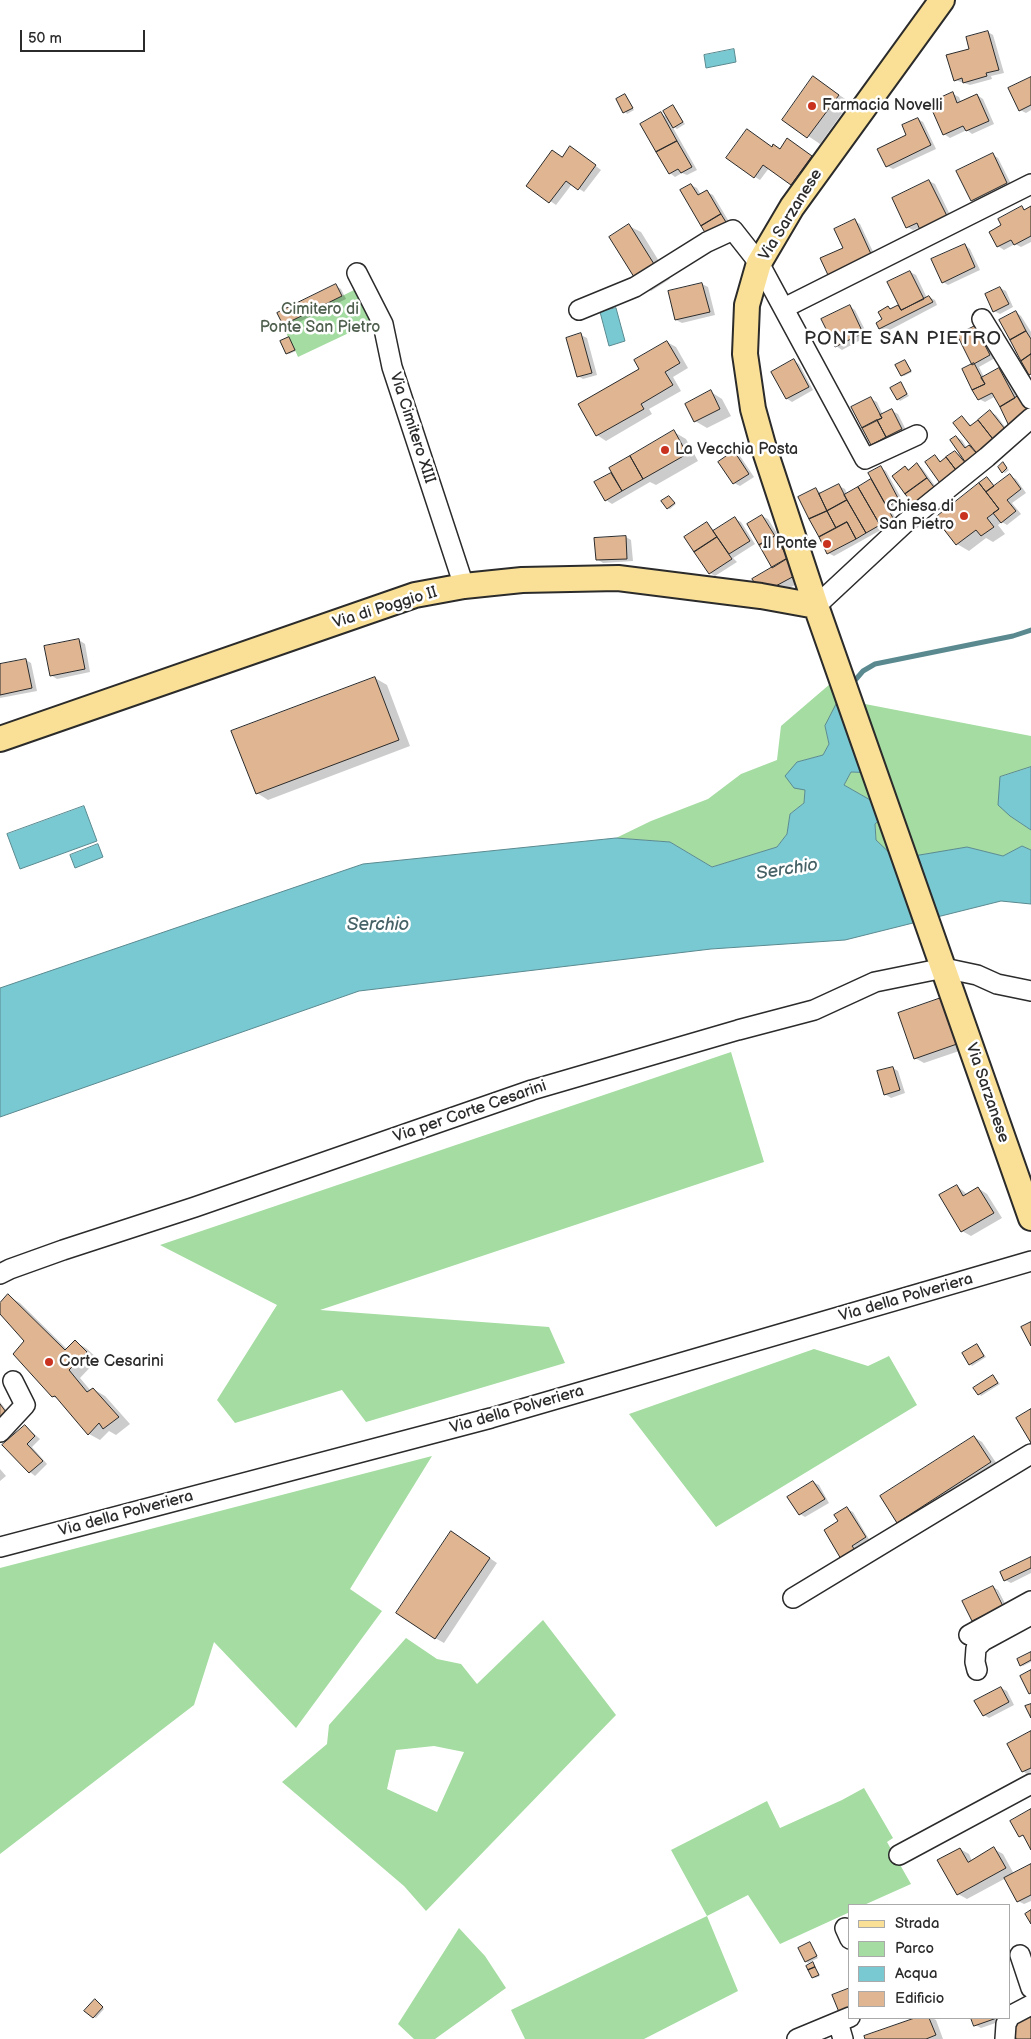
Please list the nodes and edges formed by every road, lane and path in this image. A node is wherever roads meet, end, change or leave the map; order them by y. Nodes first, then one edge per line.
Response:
1 (942, 0) edge
2 (1031, 184) edge
3 (760, 263) junction
4 (357, 273) dead end
5 (784, 308) junction
6 (579, 310) dead end
7 (982, 319) dead end
8 (1031, 399) edge
9 (1031, 418) edge
10 (917, 435) dead end
11 (464, 586) junction
12 (816, 606) junction
13 (0, 738) edge
14 (944, 968) junction
15 (1031, 991) edge
16 (1031, 1218) edge
17 (1031, 1262) edge
18 (0, 1274) edge
19 (13, 1381) dead end
20 (0, 1432) edge
21 (1031, 1454) edge
22 (0, 1547) edge
23 (793, 1598) dead end
24 (1031, 1601) edge
25 (1031, 1615) edge
26 (968, 1635) dead end
27 (977, 1670) dead end
28 (1031, 1784) edge
29 (899, 1855) dead end
30 (1020, 1955) edge
31 (1031, 1988) edge
32 (1031, 2005) edge
33 (1011, 2016) edge
34 (1008, 2019) edge
35 (844, 2026) edge
36 (796, 2039) edge
37 (1005, 2039) edge

1 - 3 main road, Via Sarzanese
2 - 5 street
3 - 5 street
3 - 6 street
3 - 12 main road, Via Sarzanese
4 - 11 street, Via Cimitero XIII
5 - 10 street
7 - 8 street
9 - 12 street
11 - 12 main road, Via di Poggio II
11 - 13 main road, Via di Poggio II
12 - 14 main road, Via Sarzanese
14 - 15 street
14 - 16 main road, Via Sarzanese
14 - 18 street, Via per Corte Cesarini
17 - 22 street, Via della Polveriera
19 - 20 street
21 - 23 street
24 - 26 street
25 - 27 street
28 - 29 street
30 - 31 street
32 - 33 street
34 - 37 street
35 - 36 street

